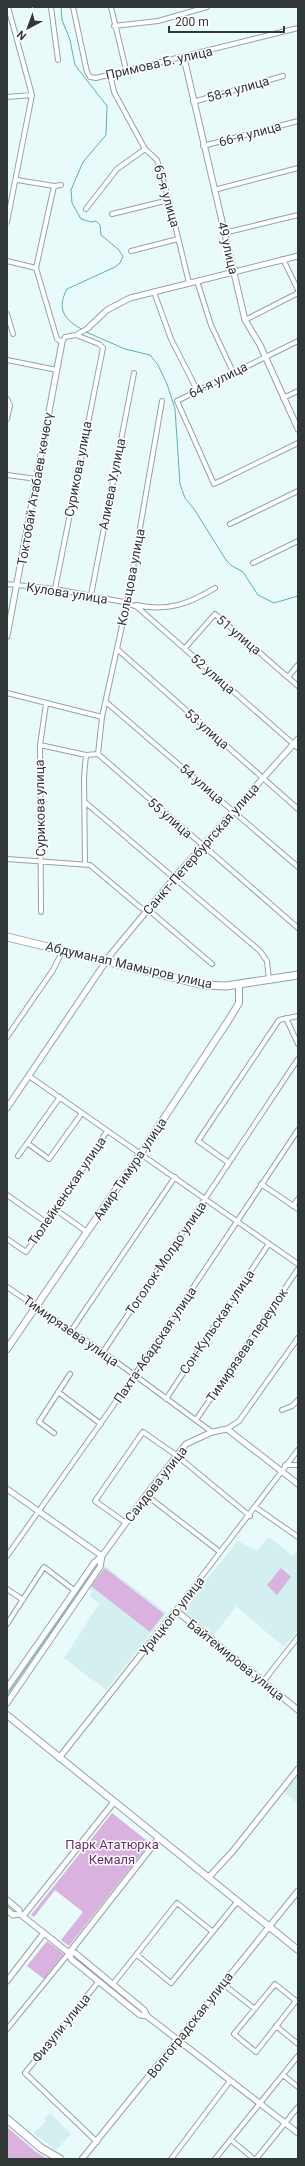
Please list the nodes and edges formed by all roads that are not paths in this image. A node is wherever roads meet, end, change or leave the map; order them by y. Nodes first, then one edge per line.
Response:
1 (8, 7) edge
2 (51, 7) edge
3 (73, 7) edge
4 (111, 7) edge
5 (208, 7) edge
6 (114, 26) junction
7 (298, 28) edge
8 (184, 58) junction
9 (58, 60) dead end
10 (126, 70) junction
11 (110, 74) junction
12 (283, 76) dead end
13 (32, 94) junction
14 (7, 97) edge
15 (193, 102) junction
16 (297, 121) edge
17 (203, 146) junction
18 (145, 149) junction
19 (298, 168) edge
20 (17, 180) junction
21 (62, 185) dead end
22 (54, 186) junction
23 (214, 190) junction
24 (169, 200) junction
25 (86, 209) dead end
26 (112, 214) dead end
27 (298, 214) edge
28 (7, 222) edge
29 (224, 233) junction
30 (178, 239) junction
31 (131, 251) dead end
32 (298, 256) edge
33 (283, 259) junction
34 (7, 261) edge
35 (36, 268) junction
36 (234, 273) junction
37 (197, 281) junction
38 (188, 283) junction
39 (298, 291) edge
40 (154, 292) junction
41 (7, 314) edge
42 (245, 320) junction
43 (8, 323) edge
44 (88, 328) joint
45 (13, 334) dead end
46 (78, 334) junction
47 (298, 341) edge
48 (62, 342) junction
49 (264, 357) junction
50 (7, 360) edge
51 (57, 370) junction
52 (233, 372) junction
53 (134, 373) dead end
54 (197, 390) junction
55 (298, 391) edge
56 (282, 398) junction
57 (7, 399) edge
58 (162, 401) dead end
59 (7, 419) edge
60 (298, 429) edge
61 (298, 442) edge
62 (7, 475) edge
63 (37, 479) junction
64 (298, 491) edge
65 (230, 524) dead end
66 (298, 541) edge
67 (253, 563) dead end
68 (7, 584) edge
69 (17, 585) junction
70 (215, 588) dead end
71 (56, 589) junction
72 (91, 595) junction
73 (127, 603) junction
74 (7, 636) edge
75 (185, 648) junction
76 (117, 649) junction
77 (298, 665) edge
78 (288, 677) junction
79 (298, 686) edge
80 (7, 693) edge
81 (106, 702) junction
82 (46, 704) junction
83 (102, 717) junction
84 (298, 739) edge
85 (40, 745) junction
86 (296, 746) edge
87 (98, 754) junction
88 (86, 755) junction
89 (263, 778) junction
90 (86, 803) junction
91 (298, 809) edge
92 (233, 811) junction
93 (203, 846) junction
94 (7, 859) edge
95 (41, 861) junction
96 (85, 864) junction
97 (298, 867) edge
98 (174, 878) junction
99 (147, 910) junction
100 (41, 912) dead end
101 (298, 928) edge
102 (7, 937) edge
103 (63, 950) junction
104 (107, 962) junction
105 (212, 964) dead end
106 (298, 975) edge
107 (269, 980) junction
108 (239, 984) junction
109 (298, 1016) edge
110 (286, 1018) junction
111 (7, 1037) edge
112 (298, 1044) edge
113 (298, 1059) edge
114 (30, 1076) junction
115 (60, 1097) junction
116 (7, 1108) edge
117 (82, 1113) junction
118 (298, 1130) edge
119 (107, 1131) junction
120 (27, 1144) junction
121 (141, 1154) junction
122 (18, 1156) dead end
123 (229, 1163) junction
124 (174, 1177) junction
125 (261, 1184) junction
126 (7, 1195) edge
127 (298, 1199) edge
128 (205, 1200) junction
129 (293, 1206) junction
130 (298, 1209) edge
131 (56, 1210) junction
132 (47, 1223) junction
133 (236, 1223) junction
134 (87, 1232) junction
135 (7, 1239) edge
136 (268, 1245) junction
137 (298, 1264) edge
138 (298, 1269) edge
139 (7, 1287) edge
140 (36, 1307) junction
141 (71, 1331) junction
142 (298, 1338) edge
143 (7, 1349) edge
144 (103, 1352) junction
145 (70, 1374) dead end
146 (134, 1376) junction
147 (58, 1392) junction
148 (166, 1399) junction
149 (298, 1400) edge
150 (282, 1410) dead end
151 (196, 1420) junction
152 (101, 1424) junction
153 (227, 1429) junction
154 (212, 1432) junction
155 (54, 1433) dead end
156 (298, 1450) edge
157 (176, 1455) junction
158 (285, 1465) junction
159 (298, 1465) edge
160 (280, 1471) junction
161 (298, 1484) edge
162 (8, 1490) edge
163 (146, 1495) junction
164 (255, 1507) junction
165 (39, 1510) junction
166 (250, 1516) junction
167 (126, 1523) junction
168 (298, 1537) edge
169 (220, 1552) junction
170 (7, 1556) edge
171 (102, 1556) junction
172 (7, 1589) edge
173 (74, 1590) junction
174 (23, 1600) junction
175 (173, 1614) junction
176 (7, 1624) edge
177 (298, 1636) edge
178 (263, 1682) junction
179 (7, 1688) edge
180 (7, 1703) edge
181 (298, 1710) edge
182 (7, 1715) edge
183 (59, 1758) junction
184 (298, 1769) edge
185 (114, 1802) junction
186 (158, 1838) junction
187 (208, 1878) junction
188 (298, 1891) edge
189 (7, 1900) edge
190 (237, 1902) junction
191 (7, 1910) edge
192 (21, 1915) junction
193 (268, 1926) junction
194 (213, 1932) junction
195 (44, 1933) junction
196 (298, 1950) edge
197 (69, 1953) junction
198 (137, 1955) junction
199 (7, 1981) edge
200 (99, 1981) junction
201 (113, 1984) junction
202 (223, 1984) junction
203 (255, 2009) junction
204 (147, 2016) junction
205 (276, 2026) junction
206 (7, 2029) edge
207 (179, 2040) junction
208 (298, 2044) edge
209 (298, 2056) edge
210 (283, 2075) junction
211 (230, 2081) junction
212 (298, 2087) edge
213 (260, 2104) junction
214 (298, 2107) edge
215 (7, 2119) edge
216 (286, 2124) junction
217 (298, 2134) edge
218 (231, 2140) junction
219 (97, 2142) junction
220 (60, 2159) edge
221 (82, 2159) edge
222 (171, 2159) edge
223 (215, 2159) edge
224 (255, 2159) edge

1 - 13 street
2 - 9 street
3 - 11 street, Примова Б. улица
4 - 6 street
5 - 6 street
6 - 10 street
7 - 8 street, Примова Б. улица
8 - 10 street, Примова Б. улица
8 - 15 street, 49 улица
10 - 11 street, Примова Б. улица
11 - 18 street, 65-я улица
12 - 15 street, 58-я улица
13 - 14 street
13 - 20 street
15 - 17 street, 49 улица
16 - 17 street, 66-я улица
17 - 23 street, 49 улица
18 - 24 street, 65-я улица
18 - 25 street
19 - 23 street
20 - 22 street
20 - 28 street
21 - 22 street
22 - 35 street
23 - 29 street, 49 улица
24 - 26 street
24 - 30 street, 65-я улица
27 - 29 street
29 - 36 street, 49 улица
30 - 31 street
30 - 38 street, 65-я улица
32 - 33 street
33 - 36 street
33 - 39 street
34 - 35 street
35 - 48 street
36 - 37 street
36 - 42 street, 49 улица
37 - 38 street
37 - 52 street
38 - 40 street
39 - 42 street
40 - 44 street
40 - 54 street
41 - 43 street
42 - 49 street, 49 улица
43 - 45 street
44 - 46 street
46 - 48 street
46 - 71 street, Сурикова улица
47 - 49 street, 64-я улица
48 - 51 street, Токтобай Атабаев көчөсү
49 - 52 street, 64-я улица
49 - 56 street, 49 улица
50 - 51 street
51 - 63 street, Токтобай Атабаев көчөсү
52 - 54 street, 64-я улица
53 - 72 street, Алиева У.улица
54 - 61 street, 64-я улица
55 - 56 street
56 - 60 street, 49 улица
57 - 59 street
58 - 73 street, Кольцова улица
62 - 63 street
63 - 69 street, Токтобай Атабаев көчөсү
64 - 65 street
66 - 67 street
68 - 69 street, Кулова улица
69 - 71 street, Кулова улица
69 - 74 street, Токтобай Атабаев көчөсү
70 - 73 street, Кулова улица
71 - 72 street, Кулова улица
72 - 73 street, Кулова улица
73 - 75 street, 52 улица
73 - 76 street, Кольцова улица
75 - 78 street, 51 улица
75 - 86 street, 52 улица
76 - 81 street, Кольцова улица
76 - 89 street, 53 улица
77 - 78 street
78 - 79 street, 51 улица
80 - 82 street
81 - 83 street, Кольцова улица
81 - 92 street, 54 улица
82 - 83 street
82 - 85 street, Сурикова улица
83 - 87 street, Кольцова улица
84 - 86 street, Санкт-Петербургская улица
85 - 88 street
85 - 95 street, Сурикова улица
86 - 89 street, Санкт-Петербургская улица
87 - 88 street
87 - 93 street, 55 улица
88 - 90 street
89 - 91 street, 53 улица
89 - 92 street, Санкт-Петербургская улица
90 - 96 street
90 - 98 street
92 - 93 street, Санкт-Петербургская улица
92 - 97 street, 54 улица
93 - 98 street, Санкт-Петербургская улица
93 - 101 street, 55 улица
94 - 95 street
95 - 96 street
95 - 100 street, Сурикова улица
96 - 99 street
98 - 99 street, Санкт-Петербургская улица
98 - 107 street
99 - 104 street, Санкт-Петербургская улица
99 - 105 street
102 - 103 main road, Абдуманап Мамыров улица
103 - 104 main road, Абдуманап Мамыров улица
103 - 111 street
104 - 108 main road, Абдуманап Мамыров улица
104 - 114 street, Санкт-Петербургская улица
106 - 107 main road, Абдуманап Мамыров улица
107 - 108 main road, Абдуманап Мамыров улица
108 - 121 main road, Амир-Тимура улица
109 - 110 street
110 - 112 street
110 - 123 street
113 - 123 street, Тоголок-Молдо улица
114 - 115 street
114 - 116 street, Санкт-Петербургская улица
115 - 117 street
115 - 120 street
117 - 119 street
117 - 120 street
118 - 125 street, Пахта-Абадская улица
119 - 121 street
119 - 131 street, Тюлейкенская улица
120 - 122 street
121 - 124 street
121 - 134 main road, Амир-Тимура улица
123 - 128 street, Тоголок-Молдо улица
124 - 128 street
124 - 141 street
125 - 129 street
125 - 133 street, Пахта-Абадская улица
126 - 132 street
127 - 129 street
128 - 133 street
128 - 144 street, Тоголок-Молдо улица
129 - 130 street
131 - 132 street, Тюлейкенская улица
131 - 134 street
132 - 135 street, Тюлейкенская улица
133 - 136 street
133 - 146 street, Пахта-Абадская улица
134 - 140 main road, Амир-Тимура улица
136 - 137 street
136 - 148 street, Сон-Кульская улица
138 - 151 street, Тимирязева переулок
139 - 140 street, Тимирязева улица
140 - 141 street, Тимирязева улица
140 - 143 main road, Амир-Тимура улица
141 - 144 street, Тимирязева улица
142 - 153 street, Саидова улица
144 - 146 street, Тимирязева улица
145 - 147 street
146 - 148 street, Тимирязева улица
146 - 152 street, Пахта-Абадская улица
147 - 152 street
147 - 155 street
148 - 151 street, Тимирязева улица
149 - 150 street
151 - 154 street, Тимирязева улица
152 - 165 street, Пахта-Абадская улица
153 - 154 street, Саидова улица
153 - 160 street
154 - 157 street, Саидова улица
156 - 158 street, Урицкого улица
157 - 163 street, Саидова улица
157 - 166 street
157 - 167 street
158 - 159 street
158 - 160 street, Урицкого улица
160 - 161 street
160 - 164 street, Урицкого улица
162 - 165 street
163 - 167 street, Саидова улица
163 - 169 street
164 - 166 street, Урицкого улица
164 - 168 street
165 - 170 street, Пахта-Абадская улица
165 - 171 street
166 - 169 street, Урицкого улица
167 - 171 street, Саидова улица
169 - 175 street, Урицкого улица
171 - 173 street, Саидова улица
171 - 180 street, Саидова улица
172 - 174 street
173 - 174 street
173 - 179 street, Саидова улица
174 - 176 street
175 - 178 street, Байтемирова улица
175 - 183 street, Урицкого улица
177 - 178 street
178 - 181 street, Байтемирова улица
182 - 183 main road
183 - 185 main road
184 - 187 street
185 - 186 main road
185 - 192 street
186 - 187 main road
186 - 197 street
187 - 190 main road
188 - 193 street, Волгоградская улица
189 - 192 street
190 - 193 main road
190 - 194 street
191 - 192 street
192 - 195 street
193 - 196 main road
193 - 202 street, Волгоградская улица
194 - 198 street
194 - 198 street
195 - 197 street
195 - 199 street
197 - 200 street
197 - 201 street
197 - 206 street
198 - 201 street
200 - 204 street
200 - 219 street, Физули улица
201 - 204 street
202 - 203 street
202 - 207 street, Волгоградская улица
203 - 205 street
203 - 205 street
204 - 207 street
205 - 208 street
207 - 211 street
207 - 219 street, Волгоградская улица
209 - 210 street
210 - 212 street
210 - 213 street
211 - 213 street
211 - 222 street
213 - 216 street
213 - 218 street
214 - 216 street
215 - 220 main road
216 - 217 street
216 - 224 street
218 - 223 street
218 - 224 street
219 - 221 street, Волгоградская улица

